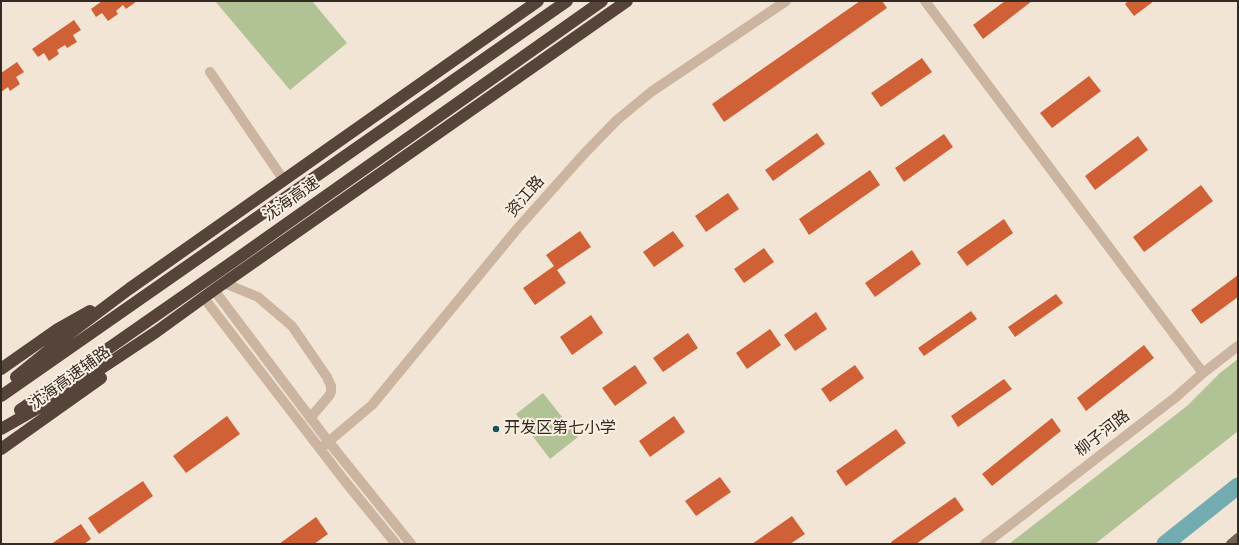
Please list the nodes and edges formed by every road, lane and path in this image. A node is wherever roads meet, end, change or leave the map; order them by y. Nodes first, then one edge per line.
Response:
1 (538, 1) edge
2 (567, 1) edge
3 (602, 1) edge
4 (628, 1) edge
5 (786, 1) edge
6 (925, 1) edge
7 (210, 72) dead end
8 (284, 179) junction
9 (224, 283) junction
10 (130, 288) junction
11 (214, 290) junction
12 (204, 298) junction
13 (156, 332) junction
14 (1238, 346) edge
15 (1, 369) edge
16 (1203, 373) junction
17 (1, 389) edge
18 (1, 396) edge
19 (310, 418) junction
20 (1, 424) edge
21 (1, 429) edge
22 (324, 445) junction
23 (1, 449) edge
24 (1238, 538) edge
25 (396, 544) edge
26 (411, 544) edge
27 (985, 544) edge
28 (1231, 544) edge

1 - 8 highway
2 - 18 highway, 沈海高速
3 - 20 highway, 沈海高速
4 - 9 highway
5 - 22 street, 资江路
6 - 16 street
7 - 8 street
8 - 10 highway
9 - 11 highway
9 - 19 street
10 - 15 highway
10 - 17 highway
11 - 12 highway
11 - 19 street
12 - 13 highway
12 - 22 street
13 - 21 highway
13 - 23 highway, 沈海高速辅路
14 - 16 street, 柳子河路
16 - 27 street, 柳子河路
19 - 22 street
22 - 25 street
22 - 26 street
24 - 28 main road

